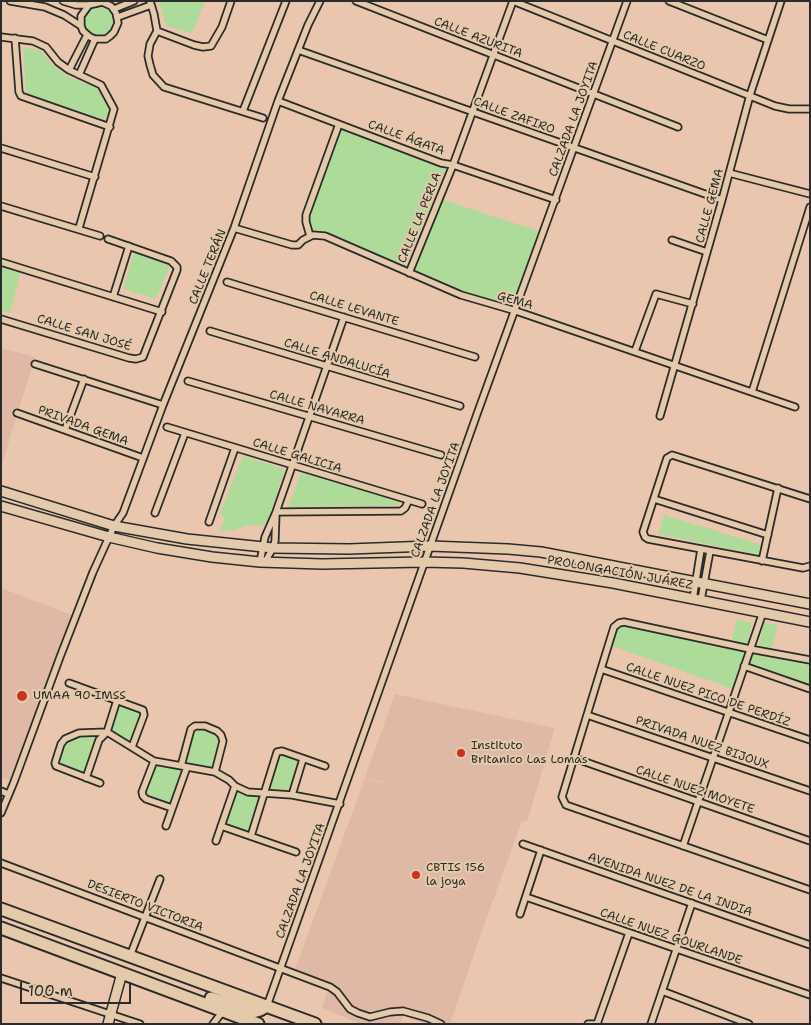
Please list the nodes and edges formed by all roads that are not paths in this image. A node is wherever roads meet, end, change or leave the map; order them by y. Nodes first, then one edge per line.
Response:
1 (10, 1) edge
2 (63, 1) edge
3 (134, 1) edge
4 (232, 1) edge
5 (286, 1) edge
6 (320, 1) edge
7 (356, 1) edge
8 (513, 1) edge
9 (627, 1) edge
10 (669, 1) edge
11 (781, 1) edge
12 (38, 3) edge
13 (150, 3) edge
14 (46, 4) edge
15 (89, 5) junction
16 (114, 9) junction
17 (118, 17) junction
18 (81, 26) junction
19 (157, 31) junction
20 (86, 35) junction
21 (1, 37) edge
22 (15, 38) junction
23 (95, 39) junction
24 (768, 40) junction
25 (612, 41) junction
26 (298, 50) junction
27 (493, 55) junction
28 (69, 70) junction
29 (79, 75) junction
30 (593, 94) junction
31 (750, 95) junction
32 (278, 101) junction
33 (810, 109) edge
34 (243, 111) junction
35 (472, 111) junction
36 (263, 118) dead end
37 (339, 124) junction
38 (110, 127) junction
39 (678, 127) dead end
40 (1, 148) edge
41 (574, 148) junction
42 (453, 164) junction
43 (729, 172) junction
44 (95, 177) junction
45 (810, 194) edge
46 (556, 200) junction
47 (722, 200) junction
48 (1, 206) edge
49 (810, 207) edge
50 (79, 228) junction
51 (234, 228) junction
52 (100, 236) dead end
53 (310, 236) junction
54 (108, 239) dead end
55 (672, 240) dead end
56 (129, 246) junction
57 (707, 252) junction
58 (1, 262) edge
59 (408, 273) junction
60 (227, 282) dead end
61 (113, 297) junction
62 (692, 304) junction
63 (516, 311) junction
64 (162, 312) junction
65 (344, 317) junction
66 (1, 319) edge
67 (210, 331) dead end
68 (635, 351) junction
69 (475, 356) dead end
70 (35, 364) dead end
71 (675, 365) junction
72 (327, 366) junction
73 (84, 379) junction
74 (188, 381) dead end
75 (752, 392) junction
76 (163, 405) junction
77 (460, 406) dead end
78 (795, 407) dead end
79 (17, 414) dead end
80 (310, 416) junction
81 (660, 416) dead end
82 (168, 427) dead end
83 (65, 430) junction
84 (185, 433) junction
85 (235, 448) junction
86 (441, 455) dead end
87 (143, 458) junction
88 (293, 465) junction
89 (778, 488) junction
90 (1, 491) edge
91 (654, 499) junction
92 (810, 499) edge
93 (409, 500) junction
94 (422, 504) dead end
95 (1, 506) edge
96 (276, 512) junction
97 (155, 513) dead end
98 (209, 522) dead end
99 (114, 526) junction
100 (768, 535) junction
101 (109, 537) junction
102 (430, 546) junction
103 (262, 548) junction
104 (273, 548) junction
105 (701, 549) junction
106 (710, 551) junction
107 (762, 561) junction
108 (262, 562) junction
109 (424, 562) junction
110 (810, 566) edge
111 (700, 583) junction
112 (697, 600) junction
113 (810, 604) edge
114 (762, 612) junction
115 (810, 622) edge
116 (750, 649) junction
117 (810, 660) edge
118 (744, 666) junction
119 (600, 669) junction
120 (69, 682) dead end
121 (810, 689) edge
122 (117, 700) junction
123 (728, 712) junction
124 (587, 715) junction
125 (106, 732) junction
126 (810, 740) edge
127 (132, 746) junction
128 (303, 758) junction
129 (574, 758) junction
130 (713, 758) junction
131 (154, 761) junction
132 (184, 766) junction
133 (325, 766) dead end
134 (215, 772) junction
135 (86, 778) junction
136 (100, 783) dead end
137 (235, 786) junction
138 (1, 791) edge
139 (810, 791) edge
140 (8, 794) junction
141 (264, 794) junction
142 (292, 795) junction
143 (698, 802) junction
144 (340, 804) junction
145 (172, 808) junction
146 (1, 813) edge
147 (166, 826) dead end
148 (224, 827) junction
149 (251, 836) junction
150 (216, 841) dead end
151 (810, 841) edge
152 (523, 844) dead end
153 (683, 846) junction
154 (541, 850) junction
155 (296, 852) dead end
156 (1, 863) edge
157 (160, 879) dead end
158 (810, 890) edge
159 (526, 897) junction
160 (1, 902) edge
161 (692, 903) junction
162 (1, 909) edge
163 (520, 914) dead end
164 (145, 917) junction
165 (1, 928) edge
166 (629, 933) junction
167 (810, 944) edge
168 (677, 950) junction
169 (125, 955) junction
170 (281, 968) junction
171 (126, 974) junction
172 (1, 978) edge
173 (662, 992) junction
174 (810, 996) edge
175 (267, 1006) junction
176 (223, 1011) junction
177 (110, 1014) junction
178 (369, 1021) edge
179 (108, 1024) edge
180 (140, 1024) edge
181 (213, 1024) edge
182 (258, 1024) edge
183 (315, 1024) edge
184 (441, 1024) edge
185 (588, 1024) edge
186 (597, 1024) edge
187 (651, 1024) edge
188 (749, 1024) edge

1 - 12 street
2 - 15 street
3 - 16 street
4 - 19 street
5 - 34 street
6 - 26 street, CALLE TERÁN
7 - 27 street, CALLE AZURITA
8 - 25 street, CALLE CUARZO
8 - 27 street, CALLE LA PERLA
9 - 25 street, CALZADA LA JOYITA
10 - 24 street
11 - 24 street, CALLE GEMA
12 - 14 street
13 - 17 street
13 - 19 street
14 - 18 street
15 - 16 street
15 - 18 street
16 - 17 street
17 - 23 street
18 - 20 street
19 - 34 street
20 - 23 street
20 - 28 street
21 - 22 street
22 - 28 street
22 - 38 street
23 - 29 street
24 - 31 street, CALLE GEMA
25 - 30 street, CALZADA LA JOYITA
25 - 31 street, CALLE CUARZO
26 - 32 street, CALLE TERÁN
26 - 35 street, CALLE ZAFIRO
27 - 30 street, CALLE AZURITA
27 - 35 street, CALLE LA PERLA
28 - 29 street
29 - 38 street
30 - 39 street, CALLE AZURITA
30 - 41 street, CALZADA LA JOYITA
31 - 33 street, CALLE CUARZO
31 - 43 street, CALLE GEMA
32 - 37 street, CALLE ÁGATA
32 - 51 street, CALLE TERÁN
34 - 36 street
35 - 41 street, CALLE ZAFIRO
35 - 42 street, CALLE LA PERLA
37 - 42 street, CALLE ÁGATA
37 - 53 street
38 - 44 street
40 - 44 street
41 - 46 street, CALZADA LA JOYITA
41 - 47 street, CALLE ZAFIRO
42 - 46 street, CALLE ÁGATA
42 - 59 street, CALLE LA PERLA
43 - 45 street
43 - 47 street, CALLE GEMA
44 - 50 street
46 - 63 street, CALZADA LA JOYITA
47 - 57 street, CALLE GEMA
48 - 50 street
49 - 75 street
50 - 52 street
51 - 53 street, GEMA
51 - 76 street, CALLE TERÁN
53 - 59 street, GEMA
54 - 56 street
55 - 57 street
56 - 61 street
56 - 64 street, CALLE SAN JOSÉ
57 - 62 street, CALLE GEMA
58 - 61 street
59 - 63 street, GEMA
60 - 65 street, CALLE LEVANTE
61 - 64 street
62 - 68 street
62 - 71 street, CALLE GEMA
63 - 68 street, GEMA
63 - 102 street, CALZADA LA JOYITA
64 - 66 street, CALLE SAN JOSÉ
65 - 69 street, CALLE LEVANTE
65 - 72 street
67 - 72 street, CALLE ANDALUCÍA
68 - 71 street, GEMA
70 - 73 street
71 - 75 street, GEMA
71 - 81 street, CALLE GEMA
72 - 77 street, CALLE ANDALUCÍA
72 - 80 street
73 - 76 street
73 - 83 street
74 - 80 street, CALLE NAVARRA
75 - 78 street, GEMA
76 - 87 street, CALLE TERÁN
79 - 83 street, PRIVADA GEMA
80 - 86 street, CALLE NAVARRA
80 - 88 street
82 - 84 street, CALLE GALICIA
83 - 87 street, PRIVADA GEMA
84 - 85 street, CALLE GALICIA
84 - 97 street
85 - 88 street, CALLE GALICIA
85 - 98 street
87 - 99 street, CALLE TERÁN
88 - 93 street, CALLE GALICIA
88 - 96 street
89 - 91 street
89 - 92 street
89 - 100 street
90 - 99 street, PROLONGACIÓN JUÁREZ
91 - 100 street
91 - 105 street
93 - 94 street, CALLE GALICIA
93 - 96 street
95 - 101 street, PROLONGACIÓN JUÁREZ
96 - 103 street
96 - 104 street
99 - 101 street, CALLE TERÁN
99 - 103 street, PROLONGACIÓN JUÁREZ
100 - 107 street
101 - 108 street, PROLONGACIÓN JUÁREZ
101 - 140 street, CALLE TERÁN
102 - 104 street, PROLONGACIÓN JUÁREZ
102 - 109 street, CALZADA LA JOYITA
102 - 111 street, PROLONGACIÓN JUÁREZ
103 - 104 street, PROLONGACIÓN JUÁREZ
103 - 108 street
104 - 108 street
105 - 106 street
105 - 111 street
106 - 107 street
106 - 111 street
107 - 110 street
108 - 109 street, PROLONGACIÓN JUÁREZ
109 - 112 street, PROLONGACIÓN JUÁREZ
109 - 144 street, CALZADA LA JOYITA
111 - 112 street
111 - 113 street, PROLONGACIÓN JUÁREZ
112 - 114 street, PROLONGACIÓN JUÁREZ
114 - 115 street, PROLONGACIÓN JUÁREZ
114 - 116 street
116 - 117 street
116 - 118 street
116 - 119 street
118 - 121 street
118 - 123 street
119 - 123 street, CALLE NUEZ PICO DE PERDÍZ
119 - 124 street
120 - 122 street
122 - 125 street
122 - 127 street
123 - 126 street, CALLE NUEZ PICO DE PERDÍZ
123 - 130 street
124 - 129 street
124 - 130 street, PRIVADA NUEZ BIJOUX
125 - 127 street
125 - 135 street
125 - 135 street
127 - 131 street
128 - 133 street
128 - 141 street
128 - 142 street
129 - 143 street, CALLE NUEZ MOYETE
129 - 153 street
130 - 139 street, PRIVADA NUEZ BIJOUX
130 - 143 street
131 - 132 street
131 - 145 street
132 - 134 street
132 - 134 street
132 - 145 street
134 - 137 street
135 - 136 street
137 - 141 street
137 - 148 street
138 - 140 street
140 - 146 street
141 - 142 street
141 - 149 street
142 - 144 street
143 - 151 street, CALLE NUEZ MOYETE
143 - 153 street
144 - 170 street, CALZADA LA JOYITA
145 - 147 street
148 - 149 street
148 - 150 street
149 - 155 street
152 - 154 street, AVENIDA NUEZ DE LA INDIA
153 - 158 street
154 - 159 street
154 - 161 street, AVENIDA NUEZ DE LA INDIA
156 - 164 street, DESIERTO VICTORIA
157 - 164 street
159 - 163 street
159 - 166 street, CALLE NUEZ GOURLANDE
160 - 169 highway
161 - 167 street, AVENIDA NUEZ DE LA INDIA
161 - 168 street
162 - 169 highway
164 - 169 street
164 - 170 street, DESIERTO VICTORIA
165 - 171 highway
166 - 168 street, CALLE NUEZ GOURLANDE
166 - 186 street
168 - 173 street
168 - 174 street, CALLE NUEZ GOURLANDE
169 - 175 highway
170 - 175 street, CALZADA LA JOYITA
170 - 178 street, DESIERTO VICTORIA
171 - 175 highway
171 - 176 highway
171 - 177 street
172 - 177 street
173 - 187 street
173 - 188 street
175 - 183 highway
176 - 181 street
176 - 182 highway
177 - 179 street
177 - 180 street
178 - 184 street
185 - 186 street

